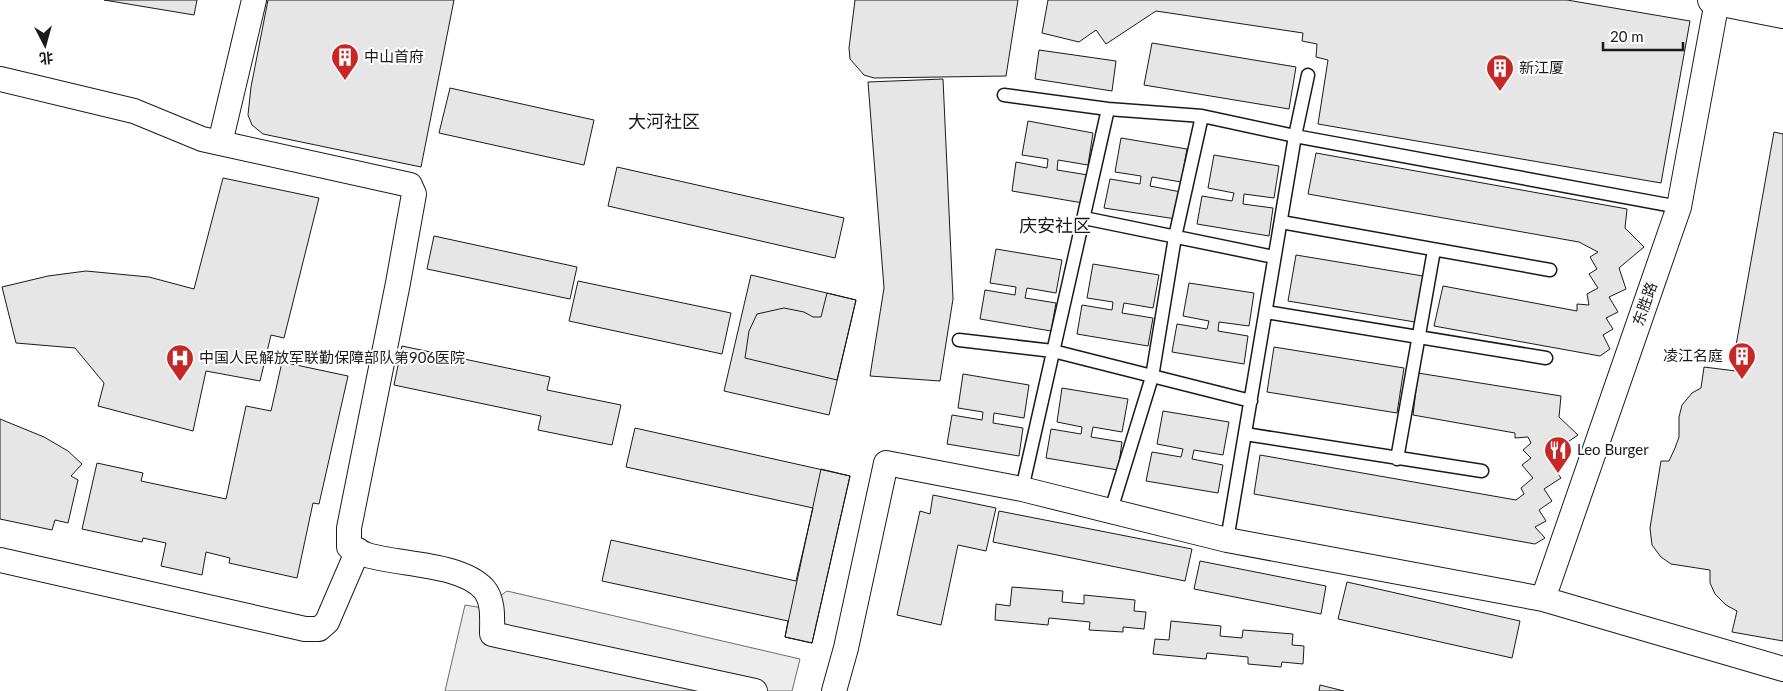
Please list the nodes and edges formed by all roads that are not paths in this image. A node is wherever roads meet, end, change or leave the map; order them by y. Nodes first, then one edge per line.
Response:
1 (254, 0) edge
2 (1715, 0) edge
3 (1783, 14) edge
4 (1308, 75) dead end
5 (0, 79) edge
6 (1004, 95) dead end
7 (1108, 109) junction
8 (1202, 116) junction
9 (1295, 136) junction
10 (220, 143) junction
11 (1678, 207) junction
12 (1084, 218) junction
13 (1281, 222) junction
14 (1175, 237) junction
15 (1434, 250) junction
16 (1274, 257) junction
17 (1550, 270) dead end
18 (1266, 312) junction
19 (1418, 338) junction
20 (959, 340) dead end
21 (1053, 351) junction
22 (1546, 358) dead end
23 (1152, 376) junction
24 (1251, 401) junction
25 (1245, 434) junction
26 (1397, 458) junction
27 (1482, 471) dead end
28 (1022, 488) junction
29 (1111, 510) junction
30 (1227, 540) junction
31 (358, 550) junction
32 (0, 560) edge
33 (1543, 599) junction
34 (1783, 669) edge
35 (755, 691) edge
36 (834, 691) edge

1 - 10 street
2 - 3 main road
2 - 11 street, 东胜路
4 - 9 lane
5 - 10 street
6 - 7 lane
7 - 8 lane
7 - 12 lane
8 - 9 lane
8 - 14 lane
9 - 11 lane
9 - 13 lane
10 - 31 street
11 - 33 street, 东胜路
12 - 14 lane
12 - 21 lane
13 - 15 lane
13 - 16 lane
14 - 16 lane
14 - 23 lane
15 - 17 lane
15 - 19 lane
16 - 18 lane
18 - 19 lane
18 - 24 lane
19 - 22 lane
19 - 26 lane
20 - 21 lane
21 - 23 lane
21 - 28 lane
23 - 24 lane
23 - 29 lane
24 - 25 lane
25 - 26 lane
25 - 30 lane
26 - 27 lane
28 - 29 street
28 - 36 street
29 - 30 street
30 - 33 street
31 - 32 street
31 - 35 street
33 - 34 street

